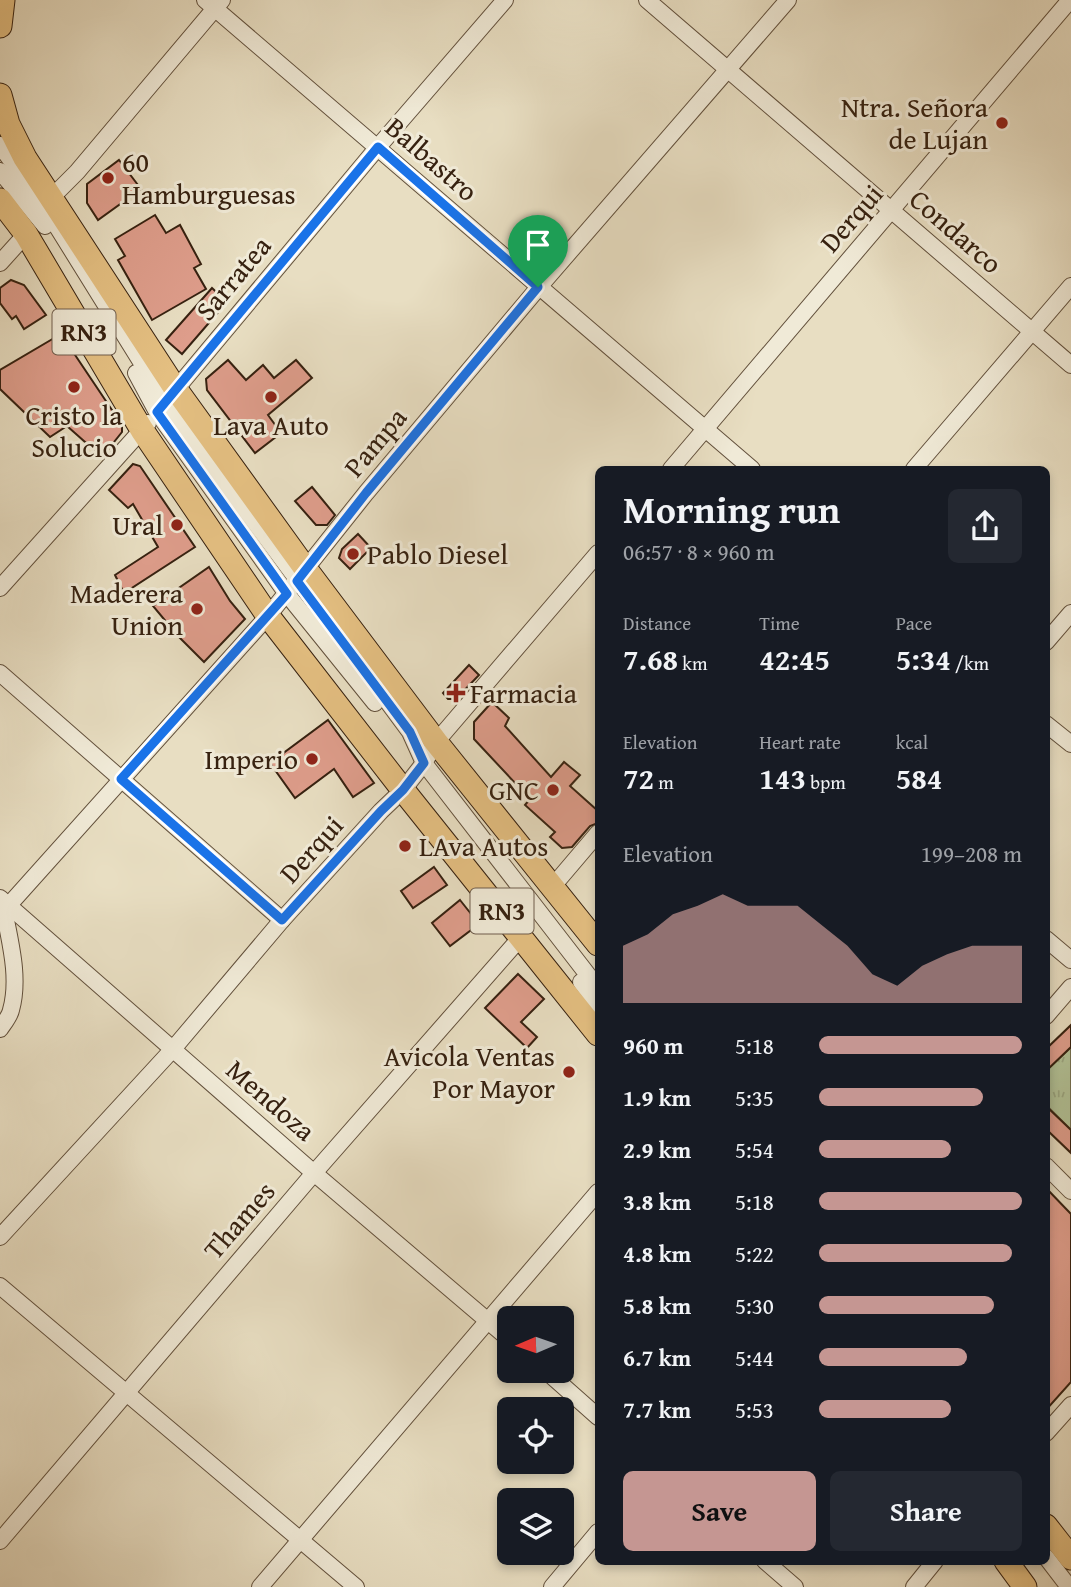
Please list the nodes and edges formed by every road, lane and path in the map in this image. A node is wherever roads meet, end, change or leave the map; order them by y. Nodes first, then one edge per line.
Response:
1 (3, 0) edge
2 (505, 0) edge
3 (647, 0) edge
4 (788, 0) edge
5 (1070, 0) edge
6 (214, 3) edge
7 (0, 26) edge
8 (728, 70) junction
9 (0, 95) edge
10 (0, 145) edge
11 (378, 147) junction
12 (0, 171) edge
13 (52, 197) junction
14 (0, 200) edge
15 (892, 211) junction
16 (26, 234) junction
17 (0, 263) edge
18 (1071, 286) edge
19 (538, 287) junction
20 (1032, 331) junction
21 (1071, 365) edge
22 (160, 408) junction
23 (705, 429) junction
24 (674, 466) edge
25 (748, 466) edge
26 (917, 466) edge
27 (595, 557) edge
28 (296, 581) junction
29 (0, 588) edge
30 (1071, 613) edge
31 (268, 616) junction
32 (1050, 637) edge
33 (0, 673) edge
34 (1050, 727) edge
35 (436, 742) junction
36 (1071, 744) edge
37 (421, 766) junction
38 (121, 779) junction
39 (403, 790) junction
40 (595, 837) edge
41 (553, 886) junction
42 (3, 907) edge
43 (282, 920) junction
44 (522, 936) junction
45 (595, 940) edge
46 (1050, 942) edge
47 (1071, 960) edge
48 (595, 984) edge
49 (1071, 987) edge
50 (595, 1001) edge
51 (1050, 1011) edge
52 (0, 1029) edge
53 (595, 1030) edge
54 (173, 1049) junction
55 (1050, 1170) edge
56 (314, 1173) junction
57 (1071, 1191) edge
58 (595, 1196) edge
59 (0, 1237) edge
60 (0, 1286) edge
61 (489, 1321) junction
62 (497, 1328) edge
63 (560, 1383) edge
64 (126, 1392) junction
65 (1071, 1405) edge
66 (595, 1414) edge
67 (1050, 1429) edge
68 (1050, 1531) edge
69 (595, 1536) edge
70 (300, 1539) junction
71 (0, 1541) edge
72 (1071, 1558) edge
73 (1050, 1562) edge
74 (770, 1565) edge
75 (933, 1565) edge
76 (1009, 1565) edge
77 (1041, 1565) edge
78 (260, 1587) edge
79 (356, 1587) edge
80 (552, 1587) edge
81 (795, 1587) edge
82 (914, 1587) edge
83 (1025, 1587) edge
84 (1058, 1587) edge
85 (1069, 1587) edge

1 - 7 highway
2 - 11 street, Sarratea
3 - 8 street, Condarco
4 - 8 street, Pampa
5 - 15 street, Derqui
6 - 11 street, Balbastro
6 - 13 street
8 - 15 street, Condarco
8 - 19 street, Pampa
9 - 13 highway, RN3
10 - 22 street
11 - 19 street, Balbastro
11 - 22 street, Sarratea
12 - 22 street
13 - 22 highway, RN3
14 - 16 highway, RN3
15 - 20 street, Condarco
15 - 23 street, Derqui
16 - 17 street
16 - 22 highway, RN3
18 - 20 street
19 - 23 street, Balbastro
19 - 28 street, Pampa
20 - 21 street, Condarco
20 - 26 street
22 - 28 highway, RN3
22 - 28 street
22 - 29 street, Sarratea
22 - 31 highway, RN3
23 - 24 street, Derqui
23 - 25 street, Balbastro
27 - 35 street, Derqui
28 - 31 street, Pampa
28 - 35 highway, RN3
28 - 37 street
30 - 32 street
31 - 38 street, Pampa
31 - 39 highway, RN3
33 - 38 street
34 - 36 street
35 - 37 street, Derqui
35 - 41 highway, RN3
37 - 39 street, Derqui
37 - 48 street
37 - 50 street
38 - 42 street, Pampa
38 - 43 street
39 - 43 street, Derqui
39 - 44 highway, RN3
40 - 41 street
41 - 45 highway, RN3
42 - 52 street
42 - 54 street, Mendoza
43 - 54 street, Derqui
44 - 53 highway, RN3
44 - 56 street, Thames
46 - 47 street
49 - 51 street
54 - 56 street, Mendoza
54 - 59 street, Derqui
55 - 57 street
56 - 61 street, Mendoza
56 - 64 street, Thames
58 - 61 street
60 - 64 street
61 - 62 street, Mendoza
61 - 70 street
63 - 66 street
64 - 70 street
64 - 71 street, Thames
65 - 67 street
68 - 72 highway
69 - 80 street
70 - 78 street
70 - 79 street
73 - 85 street
74 - 81 street
75 - 82 street
76 - 83 highway
77 - 84 street

